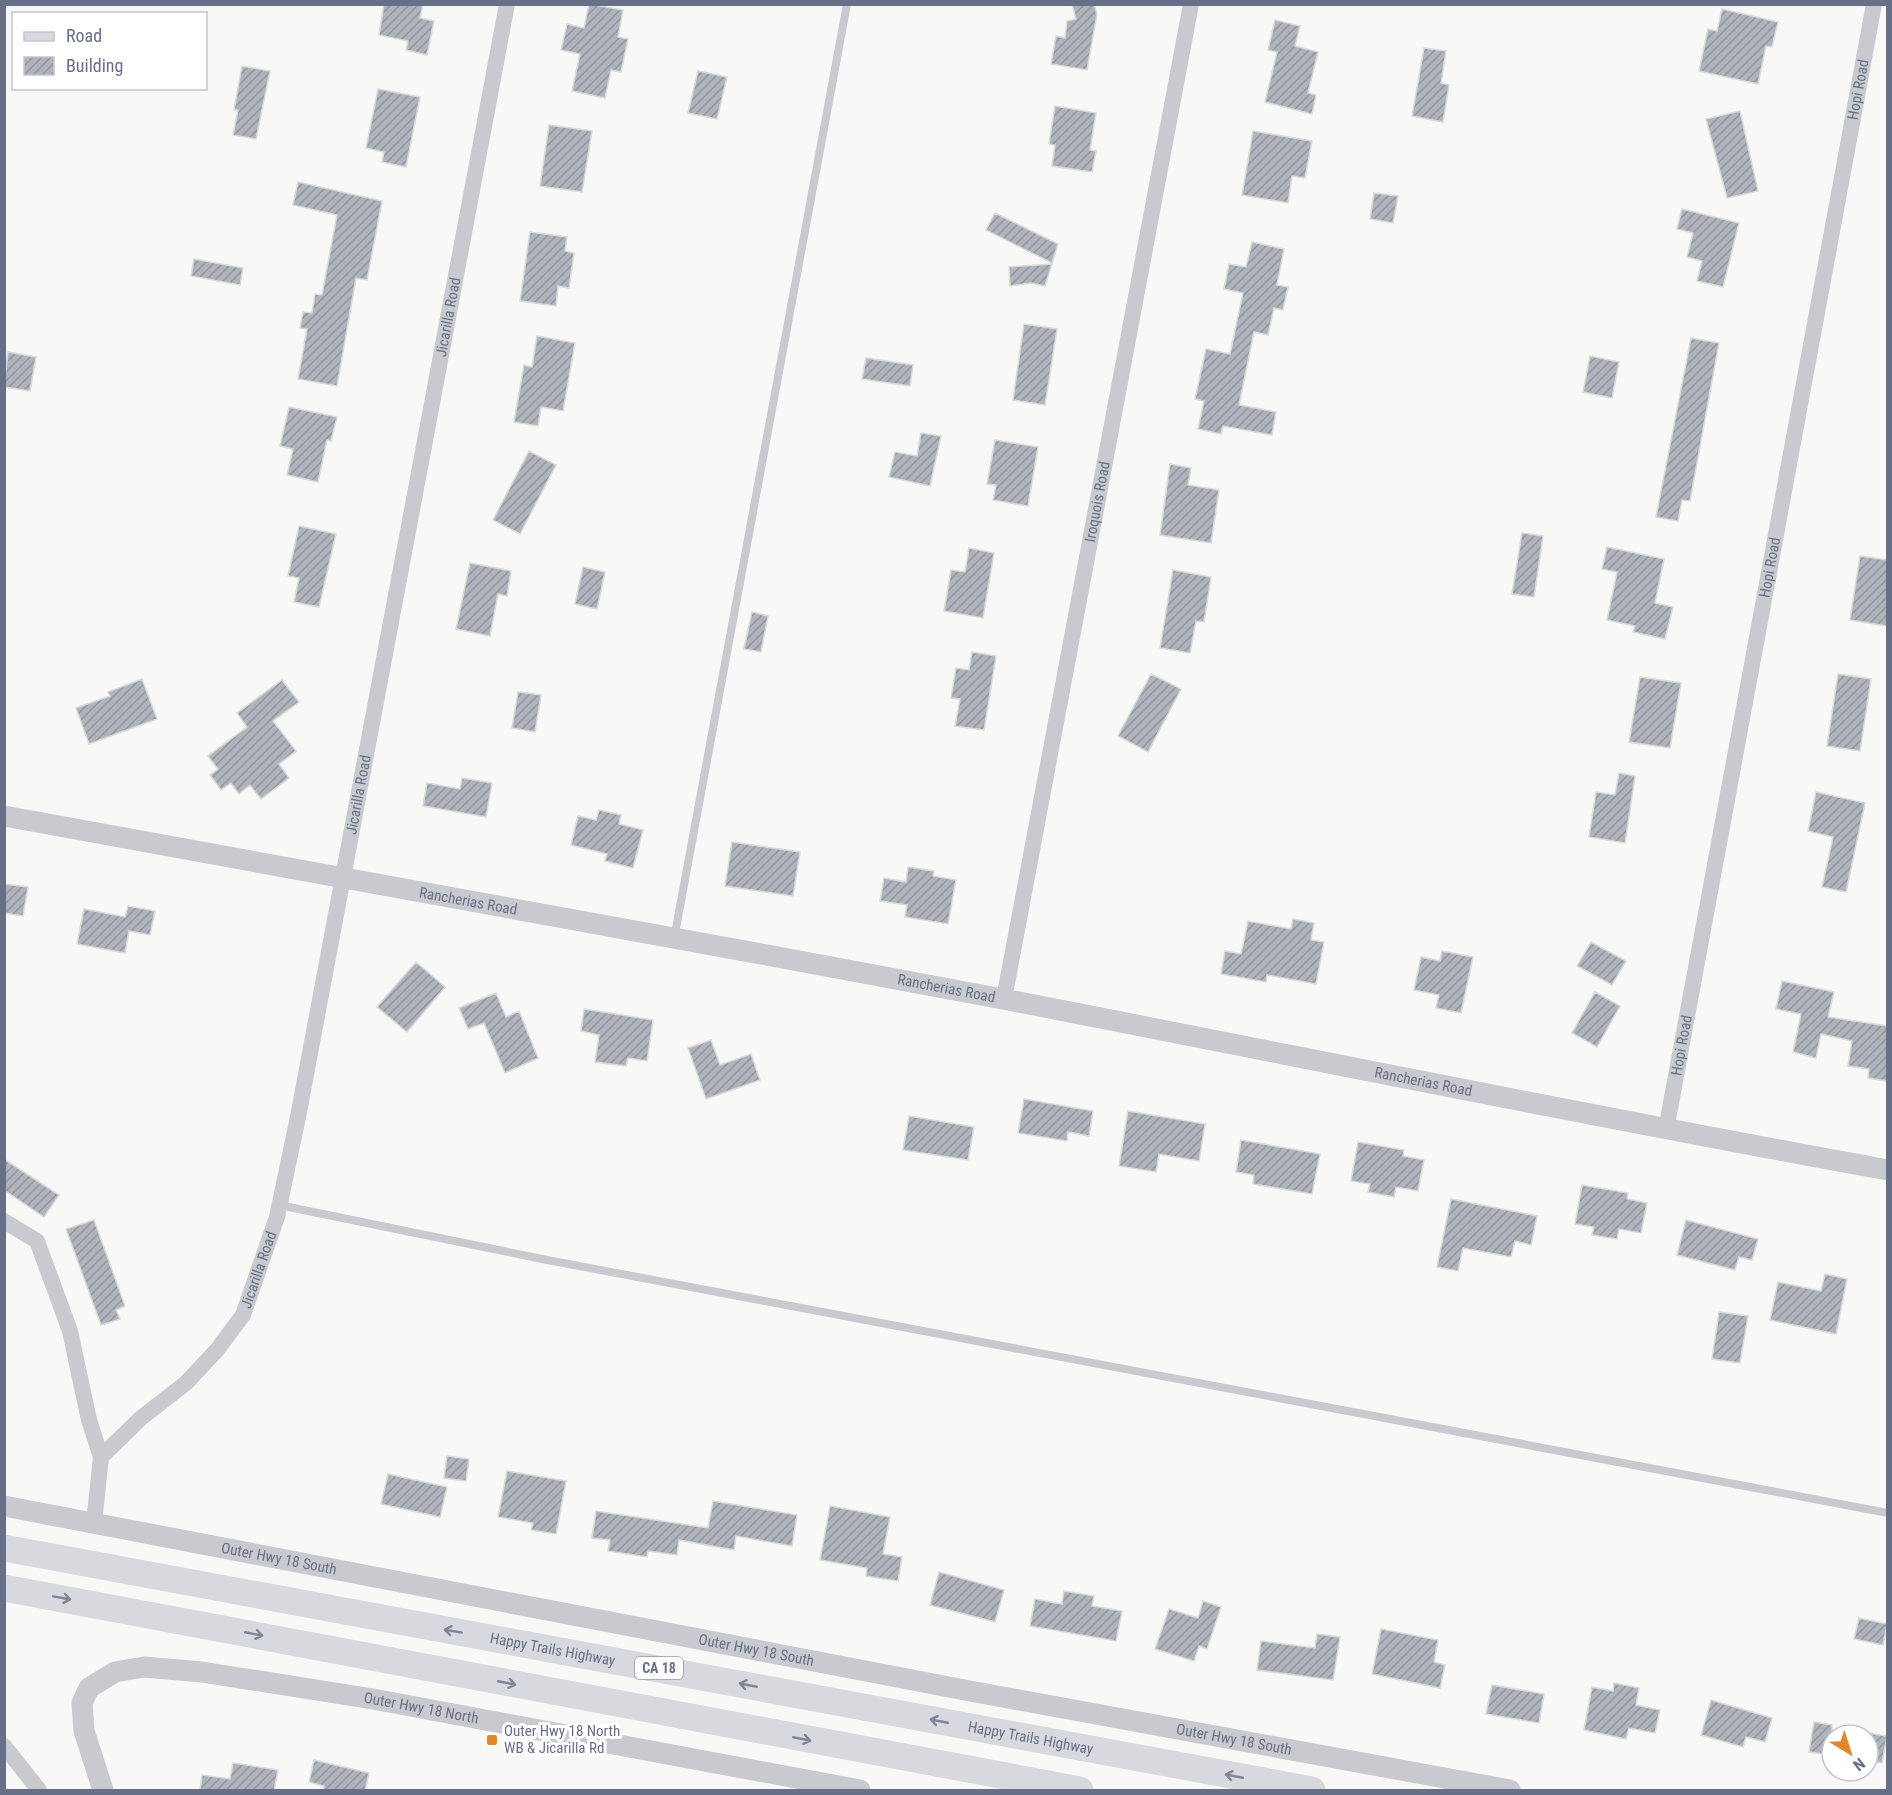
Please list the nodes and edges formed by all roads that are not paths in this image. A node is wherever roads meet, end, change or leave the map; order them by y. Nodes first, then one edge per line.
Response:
1 (507, 4) edge
2 (847, 4) edge
3 (1191, 4) edge
4 (1874, 4) edge
5 (4, 816) edge
6 (341, 880) junction
7 (674, 940) junction
8 (1004, 999) junction
9 (1666, 1130) junction
10 (1887, 1170) edge
11 (279, 1205) junction
12 (4, 1221) edge
13 (101, 1457) junction
14 (4, 1506) edge
15 (1887, 1512) edge
16 (94, 1523) junction
17 (4, 1548) edge
18 (4, 1588) edge
19 (4, 1746) edge
20 (39, 1791) edge
21 (103, 1791) edge
22 (860, 1791) edge
23 (1080, 1791) edge
24 (1312, 1791) edge
25 (1510, 1791) edge

1 - 6 street, Jicarilla Road
2 - 7 lane
3 - 8 street, Iroquois Road
4 - 9 street, Hopi Road
5 - 6 street, Rancherias Road
6 - 7 street, Rancherias Road
6 - 11 street, Jicarilla Road
7 - 8 street, Rancherias Road
8 - 9 street, Rancherias Road
9 - 10 street, Rancherias Road
11 - 13 street, Jicarilla Road
11 - 15 lane
12 - 13 street
13 - 16 street
14 - 16 street, Outer Hwy 18 South
16 - 25 street, Outer Hwy 18 South
24 -> 17 main road, Happy Trails Highway / CA 18
18 -> 23 main road
19 - 20 street
21 - 22 street, Outer Hwy 18 North

